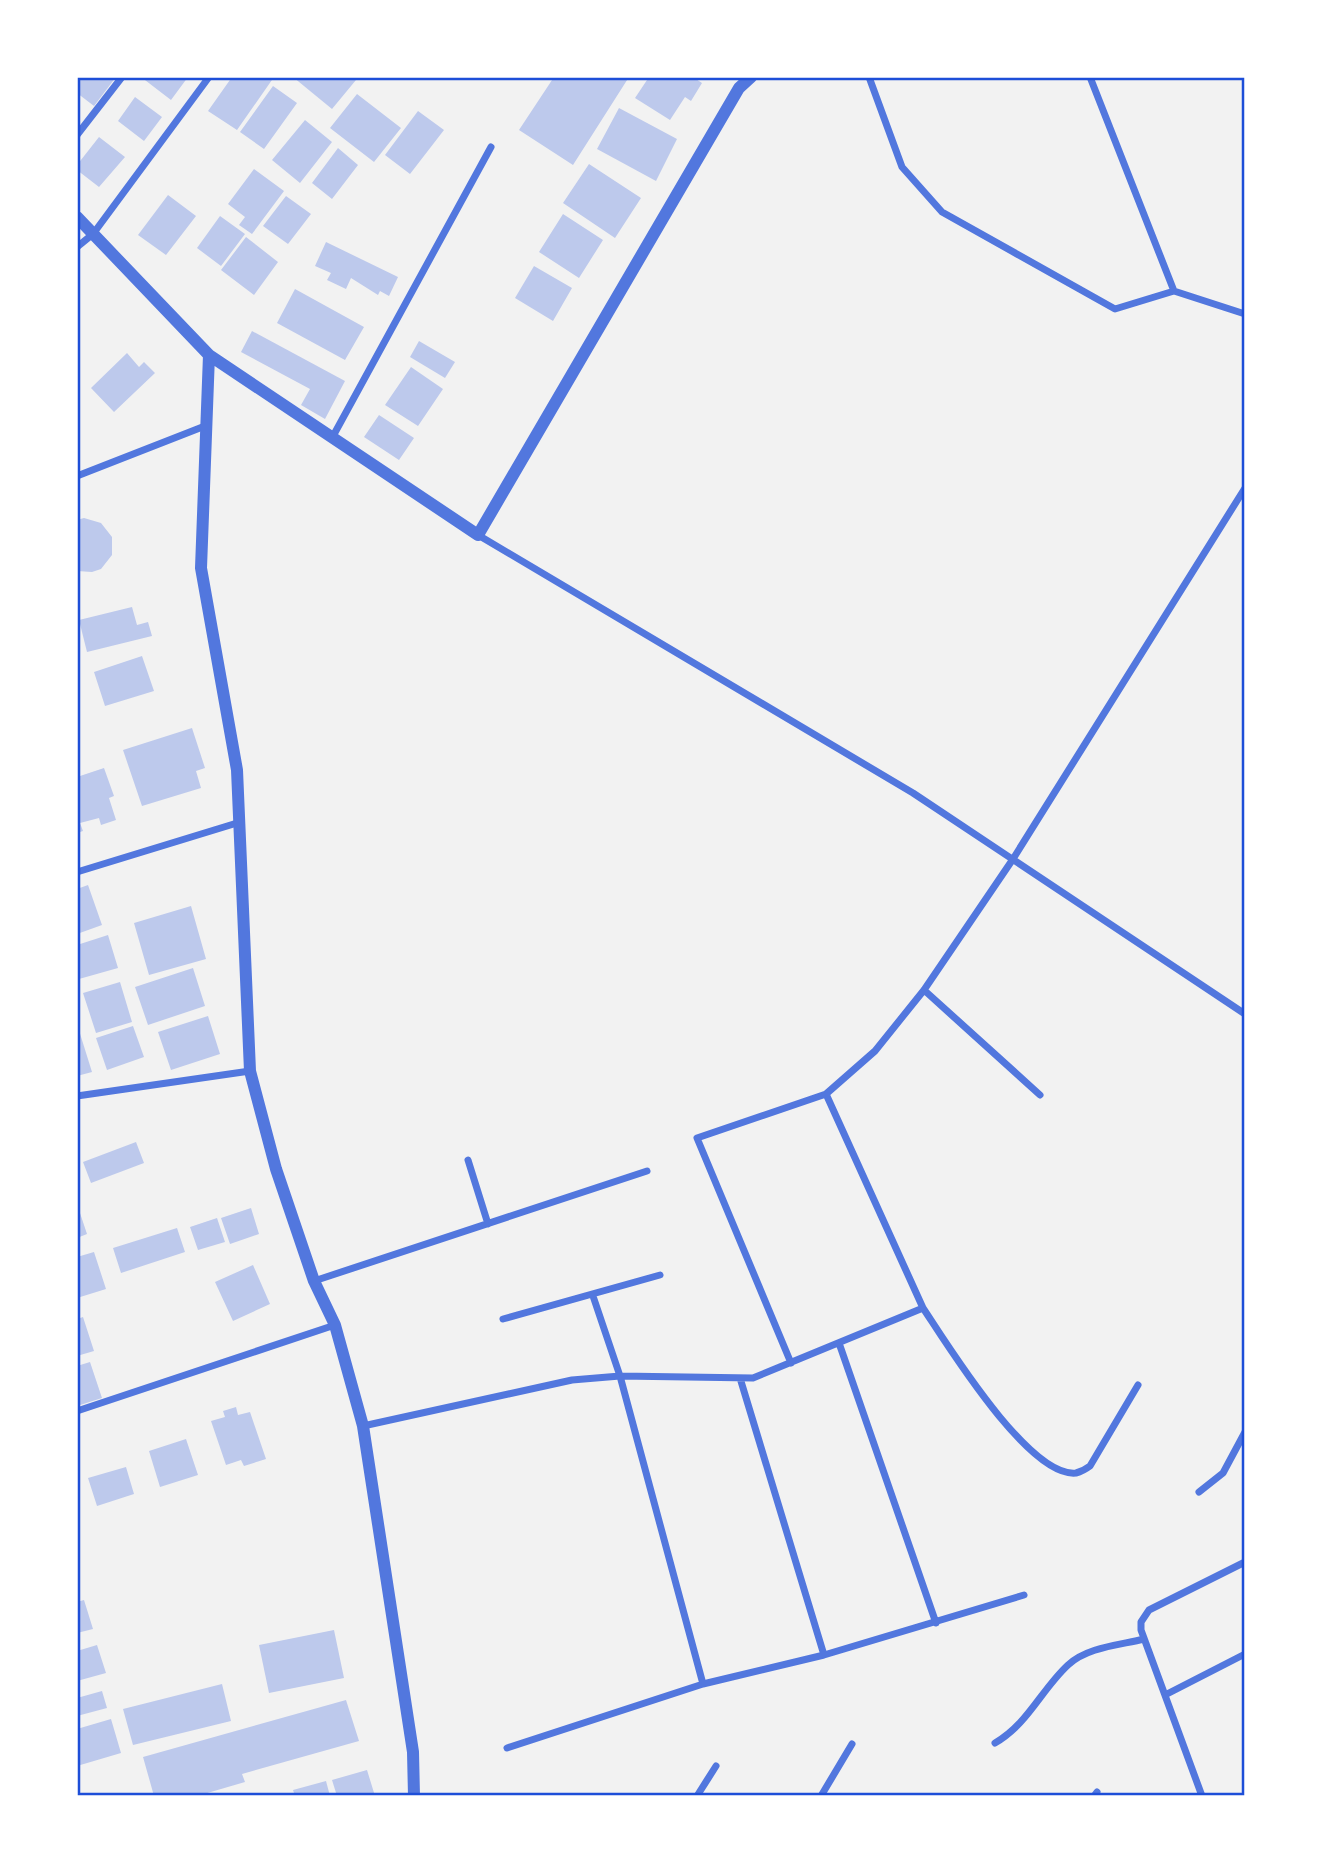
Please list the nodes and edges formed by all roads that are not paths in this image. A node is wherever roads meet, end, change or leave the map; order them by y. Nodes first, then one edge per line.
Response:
1 (122, 77) edge
2 (209, 77) edge
3 (751, 77) edge
4 (870, 77) edge
5 (1090, 77) edge
6 (77, 135) edge
7 (492, 147) dead end
8 (77, 217) edge
9 (93, 233) junction
10 (77, 247) edge
11 (1174, 291) junction
12 (1245, 314) edge
13 (209, 355) junction
14 (205, 426) junction
15 (332, 438) junction
16 (77, 476) edge
17 (1245, 488) edge
18 (478, 535) junction
19 (237, 823) junction
20 (1013, 859) junction
21 (77, 872) edge
22 (924, 990) junction
23 (1245, 1014) edge
24 (250, 1071) junction
25 (826, 1094) junction
26 (77, 1096) edge
27 (1040, 1096) dead end
28 (468, 1160) dead end
29 (647, 1171) dead end
30 (488, 1224) junction
31 (660, 1275) dead end
32 (314, 1281) junction
33 (593, 1296) junction
34 (923, 1308) junction
35 (503, 1319) dead end
36 (335, 1325) junction
37 (839, 1343) junction
38 (791, 1363) junction
39 (620, 1376) junction
40 (740, 1378) junction
41 (1138, 1385) dead end
42 (77, 1411) edge
43 (363, 1426) junction
44 (1245, 1432) edge
45 (1199, 1492) dead end
46 (1245, 1562) edge
47 (1024, 1595) dead end
48 (936, 1622) junction
49 (1144, 1639) junction
50 (1245, 1654) edge
51 (824, 1655) junction
52 (703, 1684) junction
53 (1165, 1695) junction
54 (995, 1743) dead end
55 (852, 1744) dead end
56 (508, 1748) dead end
57 (716, 1766) dead end
58 (414, 1796) edge
59 (697, 1796) edge
60 (821, 1796) edge
61 (1202, 1796) edge

1 - 6 street
2 - 9 street
3 - 18 street
4 - 11 street
5 - 11 street
7 - 15 street
8 - 9 street
9 - 10 street
9 - 13 street
11 - 12 street
13 - 14 street
13 - 15 street
14 - 16 street
14 - 19 street
15 - 18 street
17 - 20 street
18 - 20 street
19 - 21 street
19 - 24 street
20 - 22 street
20 - 23 street
22 - 25 street
22 - 27 street
24 - 26 street
24 - 32 street
25 - 34 street
25 - 38 street
28 - 30 street
29 - 30 street
30 - 32 street
31 - 33 street
32 - 36 street
33 - 35 street
33 - 39 street
34 - 37 street
34 - 41 street
36 - 42 street
36 - 43 street
37 - 38 street
37 - 48 street
38 - 40 street
39 - 40 street
39 - 43 street
39 - 52 street
40 - 51 street
43 - 58 street
44 - 45 street
46 - 49 street
47 - 48 street
48 - 51 street
49 - 53 street
49 - 54 street
50 - 53 street
51 - 52 street
52 - 56 street
53 - 61 street
55 - 60 street
57 - 59 street

